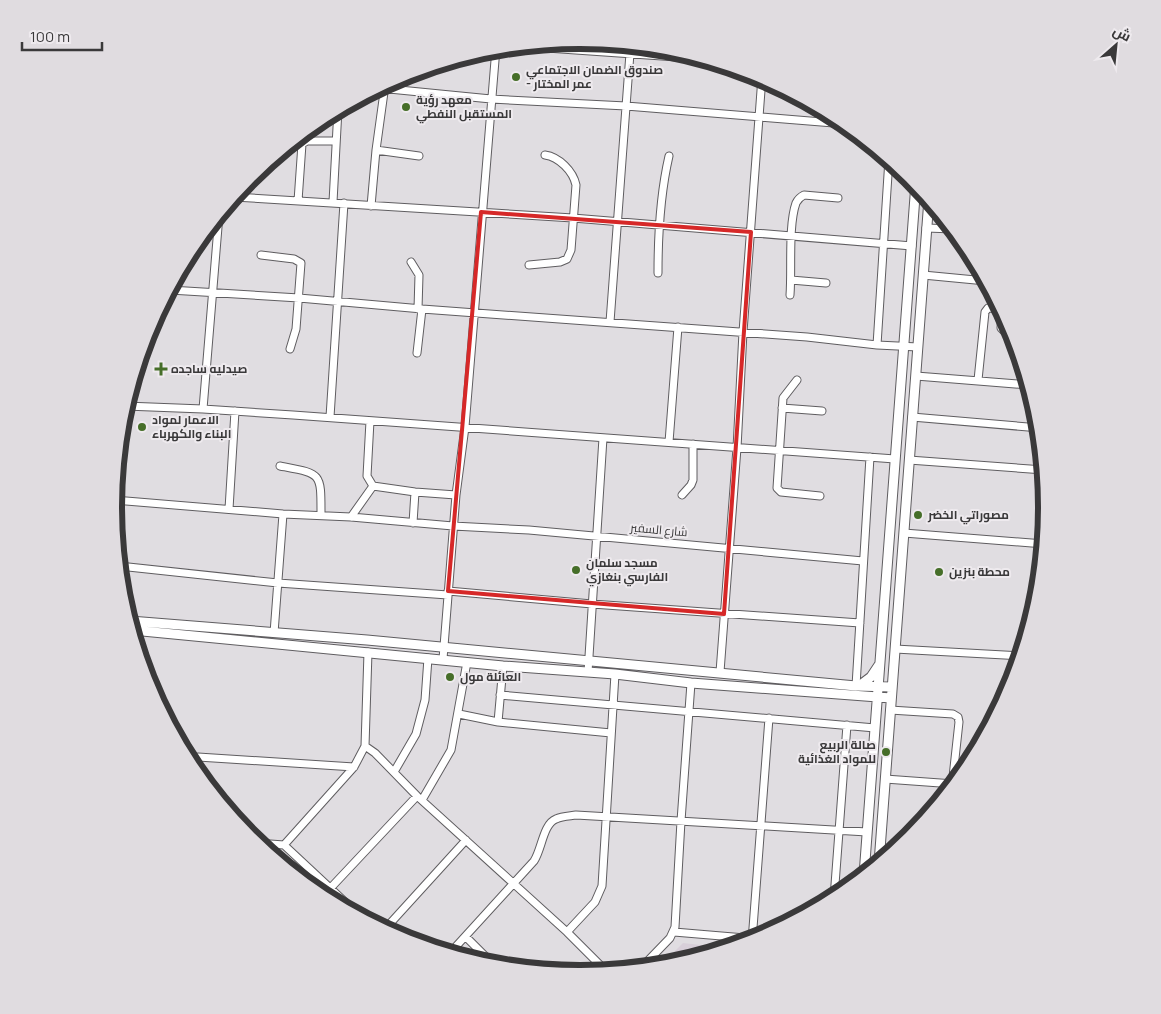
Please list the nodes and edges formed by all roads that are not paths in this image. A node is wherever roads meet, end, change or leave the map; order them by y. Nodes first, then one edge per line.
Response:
1 (573, 49) edge
2 (630, 53) junction
3 (649, 55) edge
4 (495, 57) edge
5 (762, 86) edge
6 (395, 88) edge
7 (382, 94) edge
8 (491, 99) junction
9 (626, 106) junction
10 (760, 116) junction
11 (337, 119) edge
12 (829, 122) edge
13 (336, 141) junction
14 (376, 150) junction
15 (545, 155) dead end
16 (418, 156) dead end
17 (669, 156) dead end
18 (888, 167) edge
19 (915, 194) edge
20 (243, 197) edge
21 (838, 198) dead end
22 (298, 200) junction
23 (332, 202) junction
24 (344, 203) junction
25 (371, 206) junction
26 (928, 209) edge
27 (481, 212) junction
28 (573, 218) junction
29 (617, 223) junction
30 (658, 226) junction
31 (217, 228) edge
32 (926, 228) junction
33 (944, 229) edge
34 (751, 232) junction
35 (792, 235) junction
36 (883, 243) junction
37 (912, 246) junction
38 (261, 256) dead end
39 (411, 262) dead end
40 (529, 265) dead end
41 (658, 273) dead end
42 (924, 275) junction
43 (978, 279) edge
44 (791, 280) junction
45 (826, 283) dead end
46 (177, 290) edge
47 (213, 292) junction
48 (790, 295) dead end
49 (299, 298) junction
50 (336, 302) junction
51 (420, 309) junction
52 (993, 309) edge
53 (474, 312) junction
54 (610, 322) junction
55 (678, 328) junction
56 (743, 332) junction
57 (877, 345) junction
58 (904, 346) junction
59 (918, 347) junction
60 (290, 349) dead end
61 (417, 353) dead end
62 (916, 376) junction
63 (797, 380) dead end
64 (978, 380) junction
65 (1022, 384) edge
66 (134, 406) edge
67 (782, 408) junction
68 (203, 409) junction
69 (235, 411) junction
70 (822, 411) dead end
71 (330, 417) junction
72 (912, 417) junction
73 (370, 421) junction
74 (465, 427) junction
75 (1032, 427) edge
76 (603, 438) junction
77 (669, 442) junction
78 (693, 444) junction
79 (737, 448) junction
80 (779, 451) junction
81 (870, 457) junction
82 (895, 459) junction
83 (909, 460) junction
84 (280, 466) dead end
85 (1037, 470) edge
86 (373, 486) junction
87 (415, 492) junction
88 (456, 495) junction
89 (682, 495) dead end
90 (820, 496) dead end
91 (122, 501) edge
92 (229, 510) junction
93 (283, 514) junction
94 (321, 515) junction
95 (351, 517) junction
96 (413, 522) junction
97 (453, 526) junction
98 (904, 533) junction
99 (598, 536) junction
100 (1037, 543) edge
101 (728, 548) junction
102 (863, 561) junction
103 (126, 567) edge
104 (278, 583) junction
105 (448, 593) junction
106 (592, 604) junction
107 (724, 614) junction
108 (137, 623) edge
109 (860, 623) junction
110 (140, 631) edge
111 (274, 633) junction
112 (444, 648) junction
113 (895, 649) junction
114 (368, 652) junction
115 (531, 656) junction
116 (1013, 656) edge
117 (428, 658) junction
118 (443, 659) junction
119 (588, 660) junction
120 (467, 662) junction
121 (879, 665) junction
122 (503, 666) junction
123 (530, 668) junction
124 (588, 672) junction
125 (720, 672) junction
126 (615, 674) junction
127 (771, 677) junction
128 (691, 683) junction
129 (878, 687) junction
130 (892, 687) junction
131 (770, 689) junction
132 (858, 689) junction
133 (500, 695) junction
134 (877, 697) junction
135 (891, 698) junction
136 (613, 705) junction
137 (890, 710) junction
138 (876, 711) junction
139 (688, 712) junction
140 (459, 714) junction
141 (769, 718) junction
142 (498, 722) junction
143 (847, 724) junction
144 (875, 728) junction
145 (611, 733) junction
146 (365, 746) junction
147 (197, 758) edge
148 (354, 767) junction
149 (394, 772) junction
150 (954, 772) edge
151 (885, 779) junction
152 (945, 784) edge
153 (419, 798) junction
154 (607, 816) junction
155 (680, 821) junction
156 (761, 825) junction
157 (840, 830) junction
158 (867, 832) junction
159 (466, 840) junction
160 (270, 844) edge
161 (284, 845) junction
162 (880, 855) edge
163 (865, 867) edge
164 (514, 884) junction
165 (835, 888) edge
166 (329, 889) junction
167 (333, 893) edge
168 (390, 923) edge
169 (755, 931) edge
170 (567, 932) junction
171 (674, 932) junction
172 (466, 937) junction
173 (735, 938) edge
174 (455, 948) edge
175 (483, 954) edge
176 (649, 960) edge
177 (599, 964) edge

1 - 2 street
2 - 3 street
2 - 9 street
4 - 8 street
5 - 10 street
6 - 8 street
7 - 14 street
8 - 9 street
8 - 27 street
9 - 10 street
9 - 29 street
10 - 12 street
10 - 34 street
11 - 13 street
13 - 22 street
13 - 23 street
14 - 16 street
14 - 25 street
15 - 28 street
17 - 30 street
18 - 36 street
19 - 37 main road
20 - 22 street
21 - 35 street
22 - 23 street
23 - 24 street
24 - 25 street
24 - 50 street
25 - 27 street
26 - 32 main road
27 - 28 street
27 - 53 street
28 - 29 street
28 - 40 street
29 - 30 street
29 - 54 street
30 - 34 street
30 - 41 street
31 - 47 street
32 - 33 street
32 - 42 main road
34 - 35 street
34 - 56 street
35 - 36 street
35 - 44 street
36 - 37 street
36 - 57 street
37 - 58 main road
38 - 49 street
39 - 51 street
42 - 43 street
42 - 59 main road
44 - 45 street
44 - 48 street
46 - 47 street
47 - 49 street
47 - 68 street
49 - 50 street
49 - 60 street
50 - 51 street
50 - 71 street
51 - 53 street
51 - 61 street
52 - 64 street
53 - 54 street
53 - 74 street
54 - 55 street
55 - 56 street
55 - 77 street
56 - 57 street
56 - 79 street
57 - 58 street
58 - 59 street
58 - 82 main road
59 - 62 main road
62 - 64 street
62 - 72 main road
63 - 67 street
64 - 65 street
66 - 68 street
67 - 70 street
67 - 80 street
68 - 69 street
69 - 71 street
69 - 92 street
71 - 73 street
72 - 75 street
72 - 83 main road
73 - 74 street
73 - 86 street
74 - 76 street
74 - 88 street
76 - 77 street
76 - 99 street
77 - 78 street
78 - 79 street
78 - 89 street
79 - 80 street
79 - 101 street
80 - 81 street
80 - 90 street
81 - 82 street
81 - 102 street
82 - 121 main road
83 - 85 street
83 - 98 main road
84 - 94 street
86 - 87 street
86 - 95 street
87 - 88 street
87 - 96 street
88 - 97 street
91 - 92 street, شارع السفير
92 - 93 street, شارع السفير
93 - 94 street, شارع السفير
93 - 104 street
94 - 95 street, شارع السفير
95 - 96 street, شارع السفير
96 - 97 street, شارع السفير
97 - 99 street, شارع السفير
97 - 105 street
98 - 100 street
98 - 113 main road
99 - 101 street, شارع السفير
99 - 106 street
101 - 102 street, شارع السفير
101 - 107 street
102 - 109 street
103 - 104 street
104 - 105 street
104 - 111 street
105 - 106 street
105 - 112 street
106 - 107 street
106 - 119 street
107 - 109 street
107 - 125 street
108 - 111 main road
109 - 132 street
110 - 114 main road
111 - 112 main road
112 - 115 main road
112 - 118 street
113 - 116 street
113 - 130 main road
114 - 117 main road
114 - 146 street
115 - 119 main road
115 - 123 main road
117 - 118 main road
117 - 149 street
118 - 120 main road
119 - 124 street
119 - 125 main road
120 - 122 main road
120 - 140 street
121 - 129 main road
121 - 132 main road
122 - 123 main road
122 - 133 street
123 - 124 main road
124 - 126 main road
125 - 127 main road
126 - 128 main road
126 - 136 street
127 - 131 main road
127 - 132 main road
128 - 131 main road
128 - 139 street
129 - 130 main road
129 - 132 main road
129 - 134 main road
130 - 135 main road
131 - 132 main road
132 - 134 main road
132 - 138 main road
133 - 136 street
133 - 142 street
134 - 135 main road
134 - 138 main road
135 - 137 main road
136 - 139 street
136 - 145 street
137 - 150 street
137 - 151 main road
138 - 144 main road
139 - 141 street
139 - 155 street
140 - 142 street
140 - 153 street
141 - 143 street
141 - 156 street
142 - 145 street
143 - 144 street
143 - 157 street
144 - 158 main road
145 - 154 street
146 - 148 street
146 - 149 street
147 - 148 street
148 - 161 street
149 - 153 street
151 - 152 street
151 - 162 main road
153 - 159 street
153 - 166 street
154 - 155 street
154 - 164 street
154 - 170 street
155 - 156 street
155 - 171 street
156 - 157 street
156 - 169 street
157 - 158 street
157 - 165 street
158 - 163 main road
159 - 164 street
159 - 168 street
160 - 161 street
161 - 166 street
164 - 170 street
164 - 172 street
166 - 167 street
170 - 177 street
171 - 173 street
171 - 176 street
172 - 174 street
172 - 175 street

